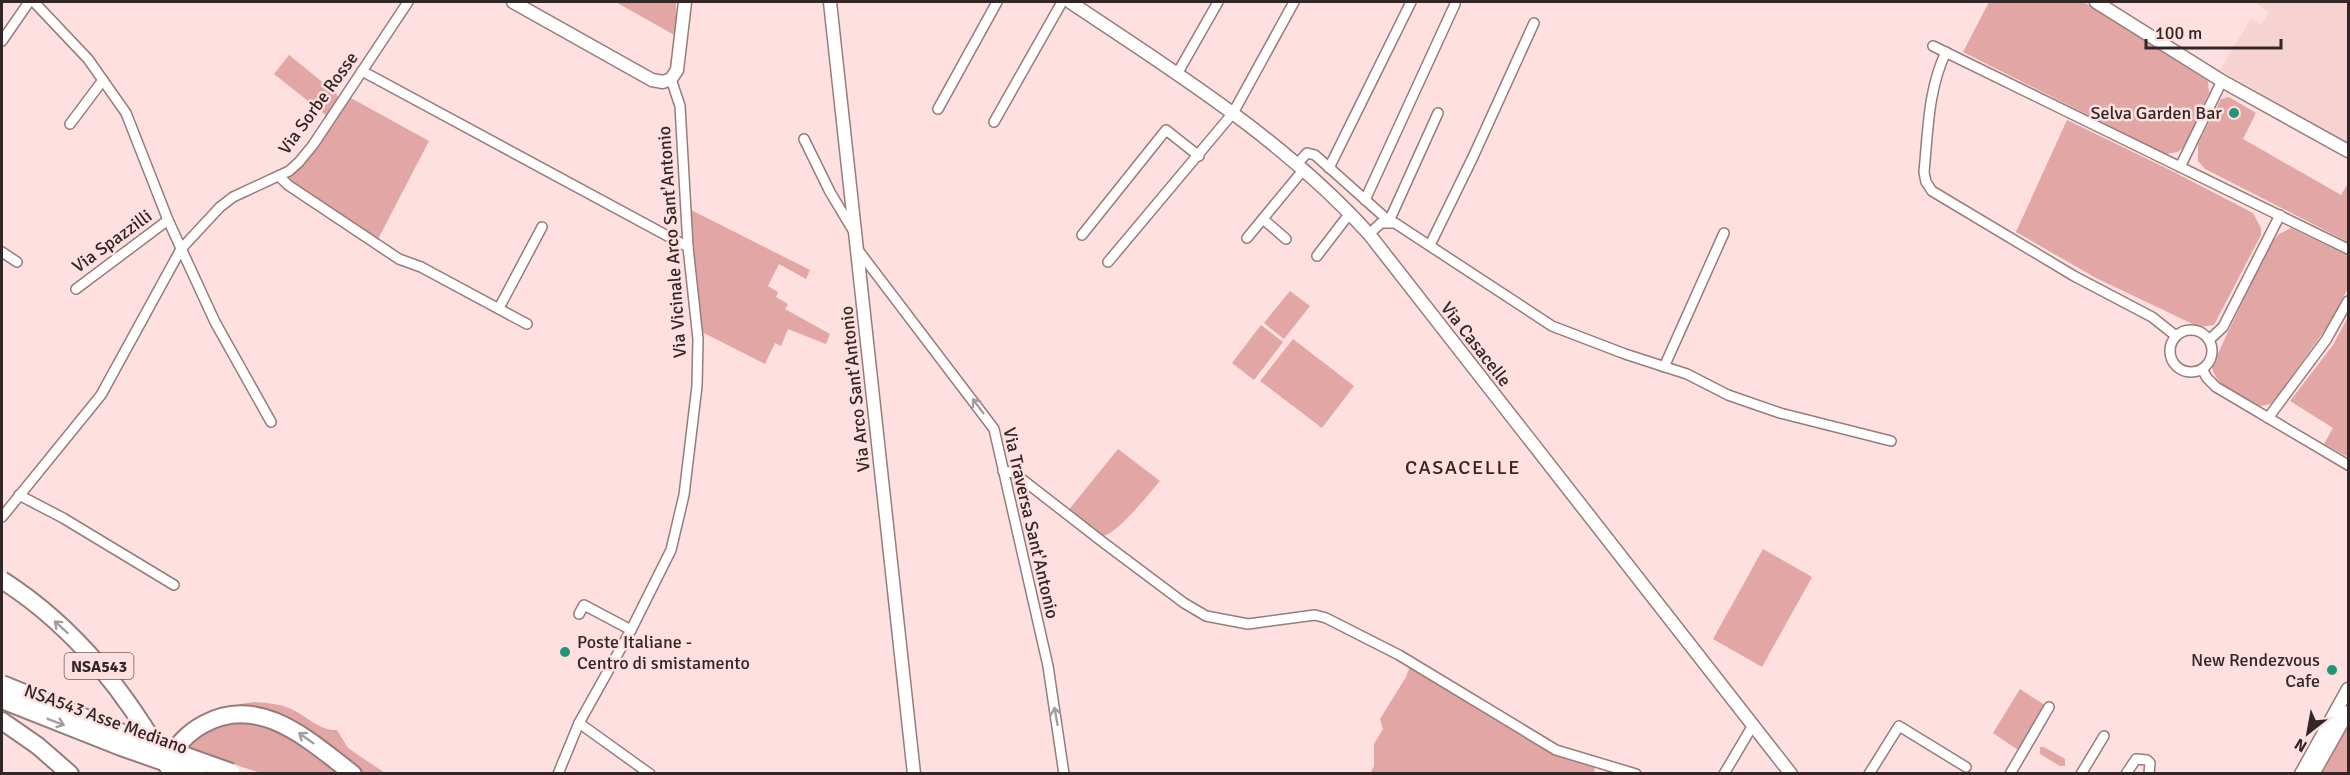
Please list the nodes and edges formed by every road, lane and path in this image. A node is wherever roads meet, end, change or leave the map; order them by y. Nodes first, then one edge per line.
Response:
1 (29, 2) edge
2 (34, 2) edge
3 (408, 2) edge
4 (513, 2) edge
5 (685, 2) edge
6 (830, 2) edge
7 (997, 2) edge
8 (1062, 2) edge
9 (1071, 2) edge
10 (1218, 2) edge
11 (1294, 2) edge
12 (1411, 2) edge
13 (2096, 2) edge
14 (1455, 4) dead end
15 (1534, 23) dead end
16 (2, 41) edge
17 (1934, 46) dead end
18 (1946, 52) junction
19 (362, 71) junction
20 (1178, 74) junction
21 (671, 79) junction
22 (103, 80) junction
23 (2222, 81) junction
24 (938, 109) dead end
25 (1233, 113) junction
26 (1438, 113) dead end
27 (994, 122) dead end
28 (70, 124) dead end
29 (804, 139) dead end
30 (2346, 150) edge
31 (1199, 156) junction
32 (1301, 166) junction
33 (2180, 166) junction
34 (1329, 168) junction
35 (279, 176) junction
36 (1365, 200) junction
37 (1350, 213) junction
38 (2280, 215) junction
39 (1263, 219) junction
40 (168, 220) junction
41 (1390, 220) junction
42 (542, 227) dead end
43 (1724, 233) dead end
44 (1369, 234) junction
45 (1082, 235) dead end
46 (856, 237) junction
47 (1247, 238) dead end
48 (1286, 239) dead end
49 (1430, 245) junction
50 (688, 247) junction
51 (181, 249) junction
52 (2349, 249) edge
53 (858, 250) junction
54 (2, 252) edge
55 (1317, 256) dead end
56 (17, 262) dead end
57 (1108, 262) dead end
58 (76, 289) dead end
59 (2349, 301) edge
60 (499, 308) junction
61 (527, 324) dead end
62 (2176, 336) junction
63 (2209, 340) junction
64 (1664, 367) junction
65 (2202, 369) junction
66 (2268, 418) junction
67 (271, 422) dead end
68 (1890, 441) dead end
69 (2349, 465) edge
70 (1003, 471) junction
71 (19, 495) junction
72 (2, 518) edge
73 (2, 580) edge
74 (174, 585) dead end
75 (579, 614) dead end
76 (631, 630) junction
77 (2, 684) edge
78 (2349, 689) edge
79 (2, 700) edge
80 (2049, 707) dead end
81 (2349, 712) edge
82 (2, 721) edge
83 (579, 723) junction
84 (1753, 725) junction
85 (2104, 736) dead end
86 (1966, 767) dead end
87 (234, 773) edge
88 (70, 774) edge
89 (164, 774) edge
90 (172, 774) edge
91 (198, 774) edge
92 (353, 774) edge
93 (558, 774) edge
94 (650, 774) edge
95 (914, 774) edge
96 (1064, 774) edge
97 (1636, 774) edge
98 (1724, 774) edge
99 (1791, 774) edge
100 (1869, 774) edge
101 (2010, 774) edge
102 (2081, 774) edge
103 (2126, 774) edge
104 (2149, 774) edge
105 (2301, 774) edge
106 (2313, 774) edge

1 - 16 street
2 - 22 street
3 - 19 street, Via Sorbe Rosse
4 - 21 street
5 - 21 street
6 - 46 street, Via Arco Sant'Antonio
7 - 24 street
8 - 27 street
9 - 20 street, Via Casacelle
10 - 20 street
11 - 25 street
12 - 34 street
13 - 23 street
14 - 36 street
15 - 49 street
17 - 18 street
18 - 33 street
18 - 62 street
19 - 35 street, Via Sorbe Rosse
19 - 50 street
20 - 25 street, Via Casacelle
21 - 50 street, Via Vicinale Arco Sant'Antonio
22 - 28 street
22 - 40 street
23 - 30 street
23 - 33 street
25 - 31 street
25 - 32 street, Via Casacelle
26 - 41 street
29 - 46 street
31 - 45 street
31 - 57 street
32 - 34 street
32 - 37 street, Via Casacelle
32 - 39 street
33 - 38 street
34 - 36 street
35 - 51 street, Via Sorbe Rosse
35 - 60 street
36 - 41 street
37 - 44 street, Via Casacelle
37 - 55 street
38 - 52 street
38 - 63 street
39 - 47 street
39 - 48 street
40 - 51 street
40 - 58 street, Via Spazzilli
41 - 44 street
41 - 49 street
42 - 60 street
43 - 64 street
44 - 84 street, Via Casacelle
46 - 53 street, Via Arco Sant'Antonio
49 - 64 street
50 - 76 street, Via Vicinale Arco Sant'Antonio
51 - 67 street
51 - 71 street, Via Sorbe Rosse
70 -> 53 street, Via Traversa Sant'Antonio
53 - 95 street, Via Arco Sant'Antonio
54 - 56 street
59 - 66 street
60 - 61 street
62 - 63 street
62 - 65 street
63 - 65 street
64 - 68 street
65 - 66 street
66 - 69 street
96 -> 70 street, Via Traversa Sant'Antonio
70 - 97 street
71 - 72 street, Via Sorbe Rosse
71 - 74 street
90 -> 73 highway, NSA543, bridge
75 - 76 street
76 - 83 street, Via Vicinale Arco Sant'Antonio
77 - 87 highway, NSA543 Asse Mediano, bridge
78 - 105 street
79 -> 91 highway, NSA543 Asse Mediano, bridge
80 - 101 street
81 - 106 street
82 - 88 highway
83 - 93 street, Via Vicinale Arco Sant'Antonio
83 - 94 street
84 - 98 street
84 - 99 street, Via Casacelle
85 - 102 street
86 - 100 street
92 -> 89 highway
103 - 104 street

